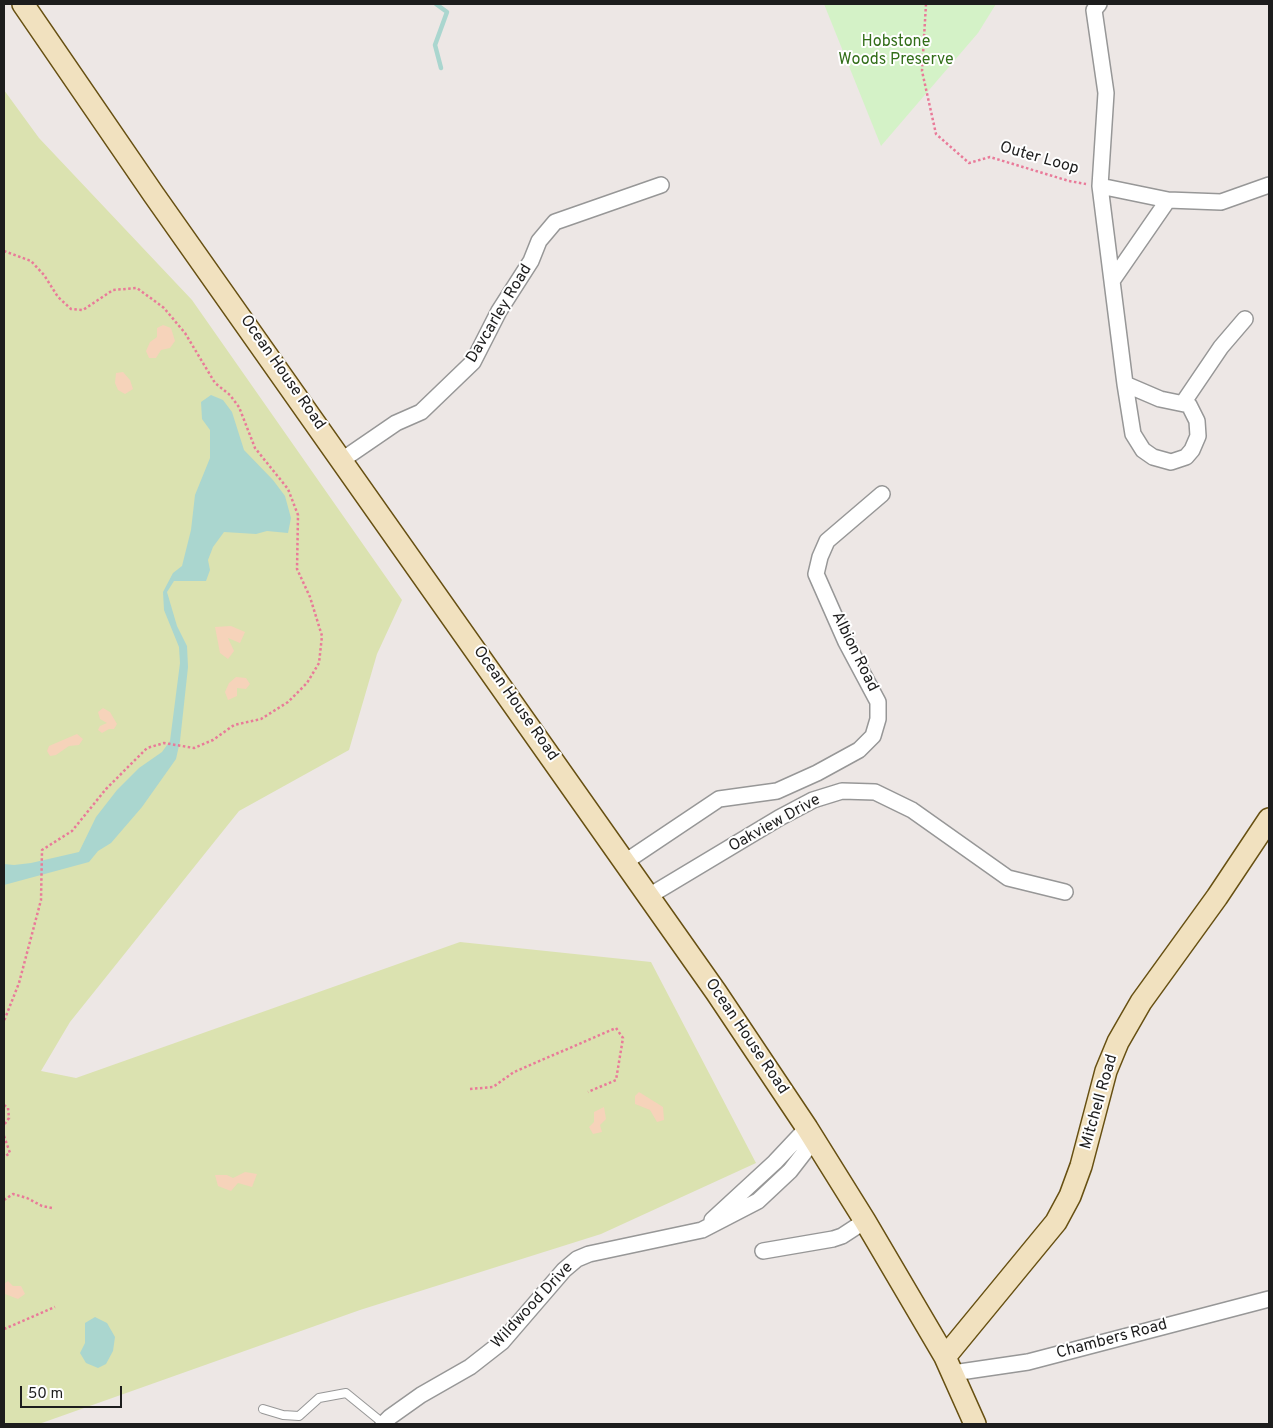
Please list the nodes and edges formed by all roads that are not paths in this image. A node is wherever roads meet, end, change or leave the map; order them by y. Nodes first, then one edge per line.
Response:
1 (23, 4) edge
2 (1099, 4) edge
3 (661, 185) dead end
4 (1269, 185) edge
5 (1100, 186) junction
6 (1168, 200) junction
7 (1112, 281) junction
8 (1245, 319) dead end
9 (1125, 384) junction
10 (1184, 403) junction
11 (342, 460) junction
12 (882, 494) dead end
13 (1269, 819) edge
14 (625, 862) junction
15 (1065, 892) dead end
16 (649, 896) junction
17 (811, 1134) junction
18 (865, 1220) junction
19 (763, 1251) dead end
20 (1269, 1299) edge
21 (949, 1365) junction
22 (263, 1409) dead end
23 (384, 1424) edge
24 (975, 1424) edge

1 - 11 main road, Ocean House Road
2 - 5 street
3 - 11 street, Davcarley Road
4 - 6 street
5 - 6 street
5 - 7 street
6 - 7 street
7 - 9 street
8 - 10 street
9 - 10 street
9 - 10 street
11 - 14 main road, Ocean House Road
12 - 14 street, Albion Road
13 - 21 main road, Mitchell Road
14 - 16 main road, Ocean House Road
15 - 16 street, Oakview Drive
16 - 17 main road, Ocean House Road
17 - 18 main road, Ocean House Road
17 - 23 street, Wildwood Drive
18 - 19 street
18 - 21 main road, Ocean House Road
20 - 21 street, Chambers Road
21 - 24 main road, Ocean House Road
22 - 23 lane

